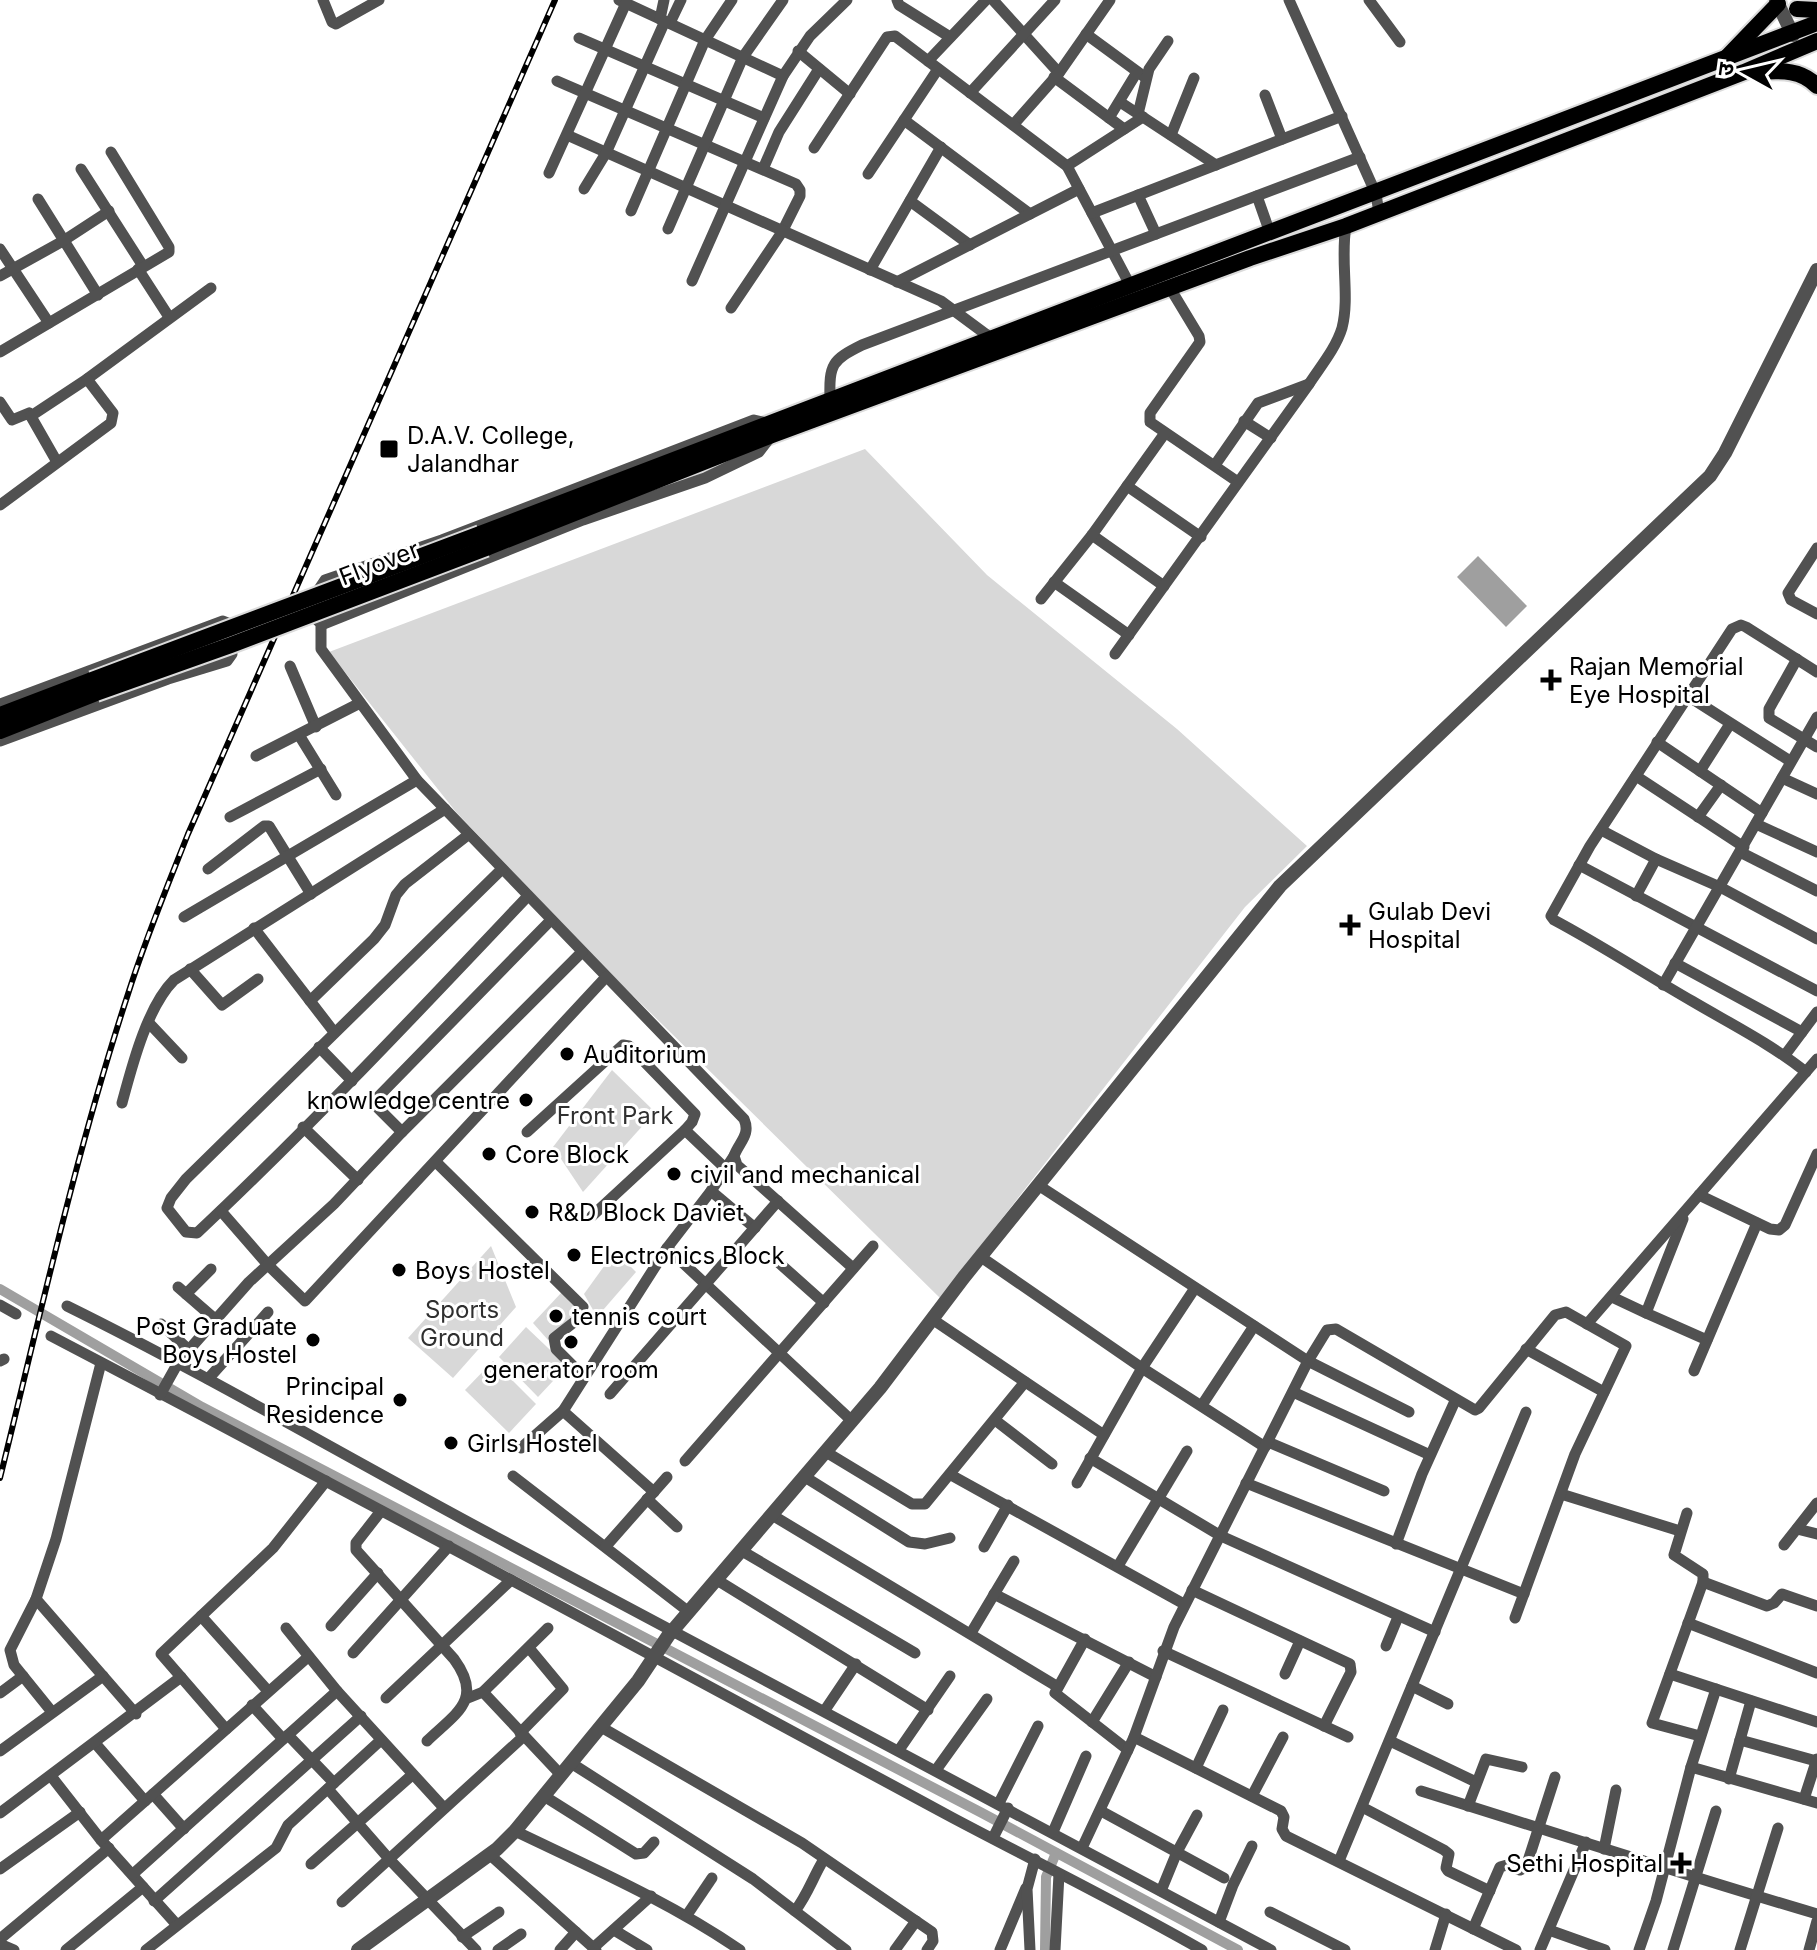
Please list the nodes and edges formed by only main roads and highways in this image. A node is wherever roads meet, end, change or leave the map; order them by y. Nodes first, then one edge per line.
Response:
1 (1786, 3) edge
2 (1817, 10) edge
3 (1809, 38) edge
4 (1722, 62) junction
5 (1744, 72) junction
6 (1817, 78) edge
7 (1817, 86) edge
8 (769, 429) junction
9 (94, 687) junction
10 (0, 715) edge
11 (0, 731) edge

1 - 2 main road
1 - 4 main road
3 - 4 main road
3 - 5 main road
3 - 6 main road
4 - 8 main road
5 - 7 main road
5 - 8 main road
8 - 9 main road, Flyover, bridge
9 - 10 main road, Flyover
9 - 11 main road, Flyover

